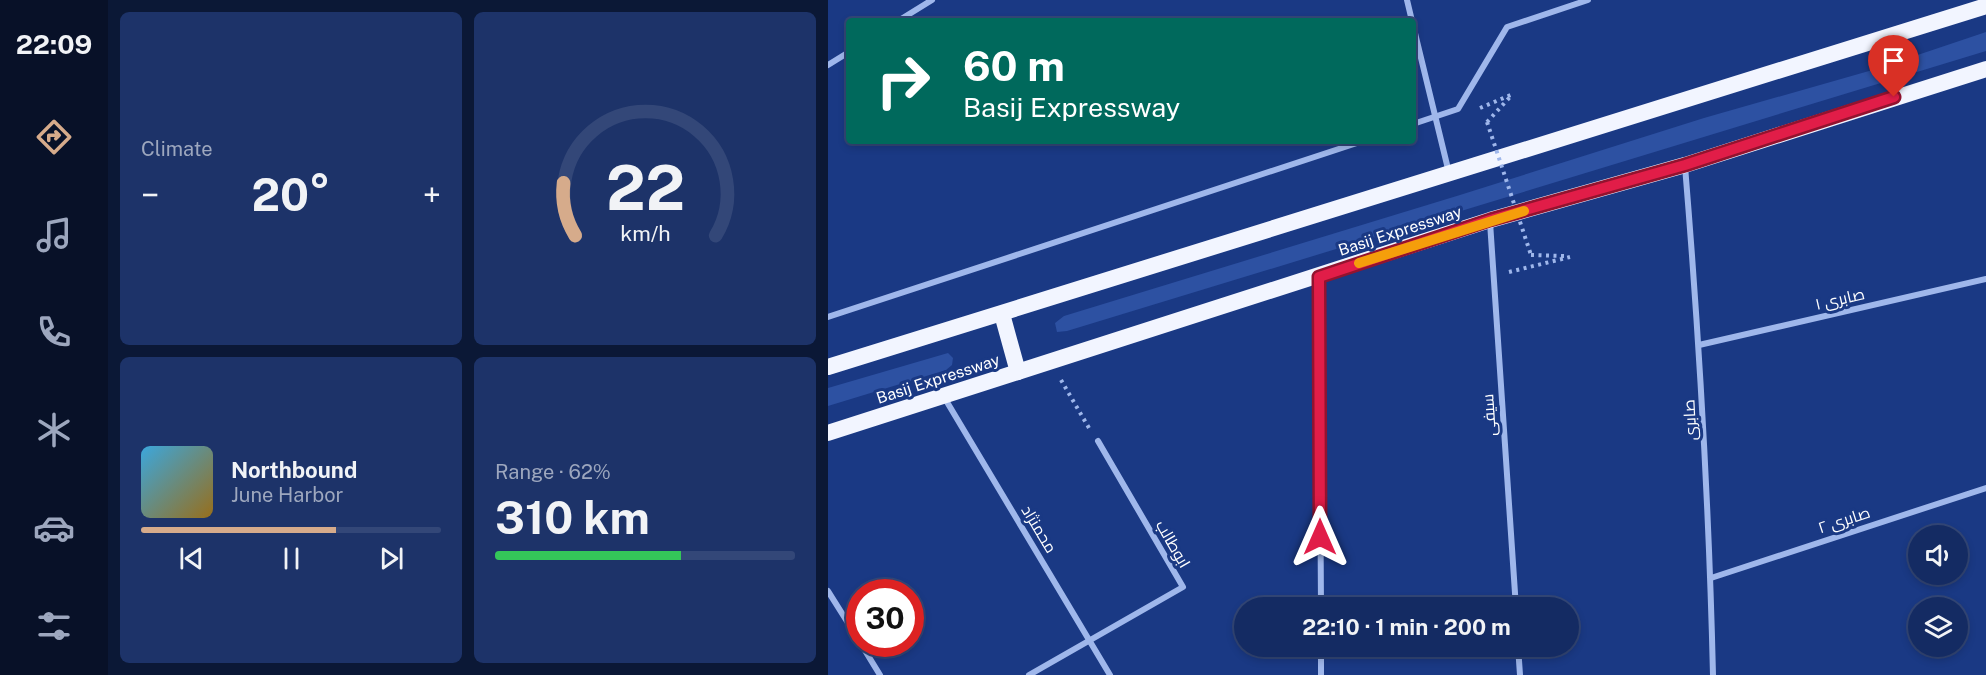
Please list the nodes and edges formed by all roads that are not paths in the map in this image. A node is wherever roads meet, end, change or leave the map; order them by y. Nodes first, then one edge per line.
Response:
1 (932, 0) edge
2 (1407, 0) edge
3 (1588, 0) edge
4 (1986, 6) edge
5 (903, 18) edge
6 (1411, 18) edge
7 (1416, 38) edge
8 (846, 54) edge
9 (828, 65) edge
10 (1986, 69) edge
11 (1436, 117) junction
12 (1416, 123) edge
13 (1354, 144) edge
14 (1685, 165) junction
15 (1449, 174) junction
16 (1490, 220) junction
17 (1319, 277) junction
18 (1986, 279) edge
19 (1002, 314) junction
20 (828, 317) edge
21 (1700, 345) junction
22 (828, 367) edge
23 (1018, 372) junction
24 (944, 397) junction
25 (828, 433) edge
26 (1098, 441) road end
27 (1986, 488) edge
28 (1711, 578) junction
29 (828, 591) edge
30 (1321, 597) edge
31 (1515, 597) edge
32 (846, 620) edge
33 (1090, 640) junction
34 (869, 657) edge
35 (1321, 657) edge
36 (1519, 657) edge
37 (880, 675) edge
38 (1029, 675) edge
39 (1110, 675) edge
40 (1321, 675) edge
41 (1520, 675) edge
42 (1713, 675) edge

1 - 5 street
2 - 6 street
3 - 11 street
4 - 15 highway
7 - 11 street
8 - 9 street
10 - 14 highway, Basij Expressway
11 - 12 street
11 - 15 street
13 - 20 street
14 - 16 highway, Basij Expressway
14 - 21 street, صابری
15 - 19 highway
16 - 17 highway, Basij Expressway
16 - 31 street, سیفی
17 - 23 highway, Basij Expressway
17 - 30 street
18 - 21 street, صابری ۱
19 - 22 highway
19 - 23 highway
21 - 28 street, صابری
23 - 24 highway, Basij Expressway
24 - 25 highway, Basij Expressway
24 - 33 street, محمنژاد
26 - 33 street, ابوطالب
27 - 28 street, صابری ۲
28 - 42 street, صابری
29 - 32 street
33 - 38 street, ابوطالب
33 - 39 street, محمنژاد
34 - 37 street
35 - 40 street
36 - 41 street

